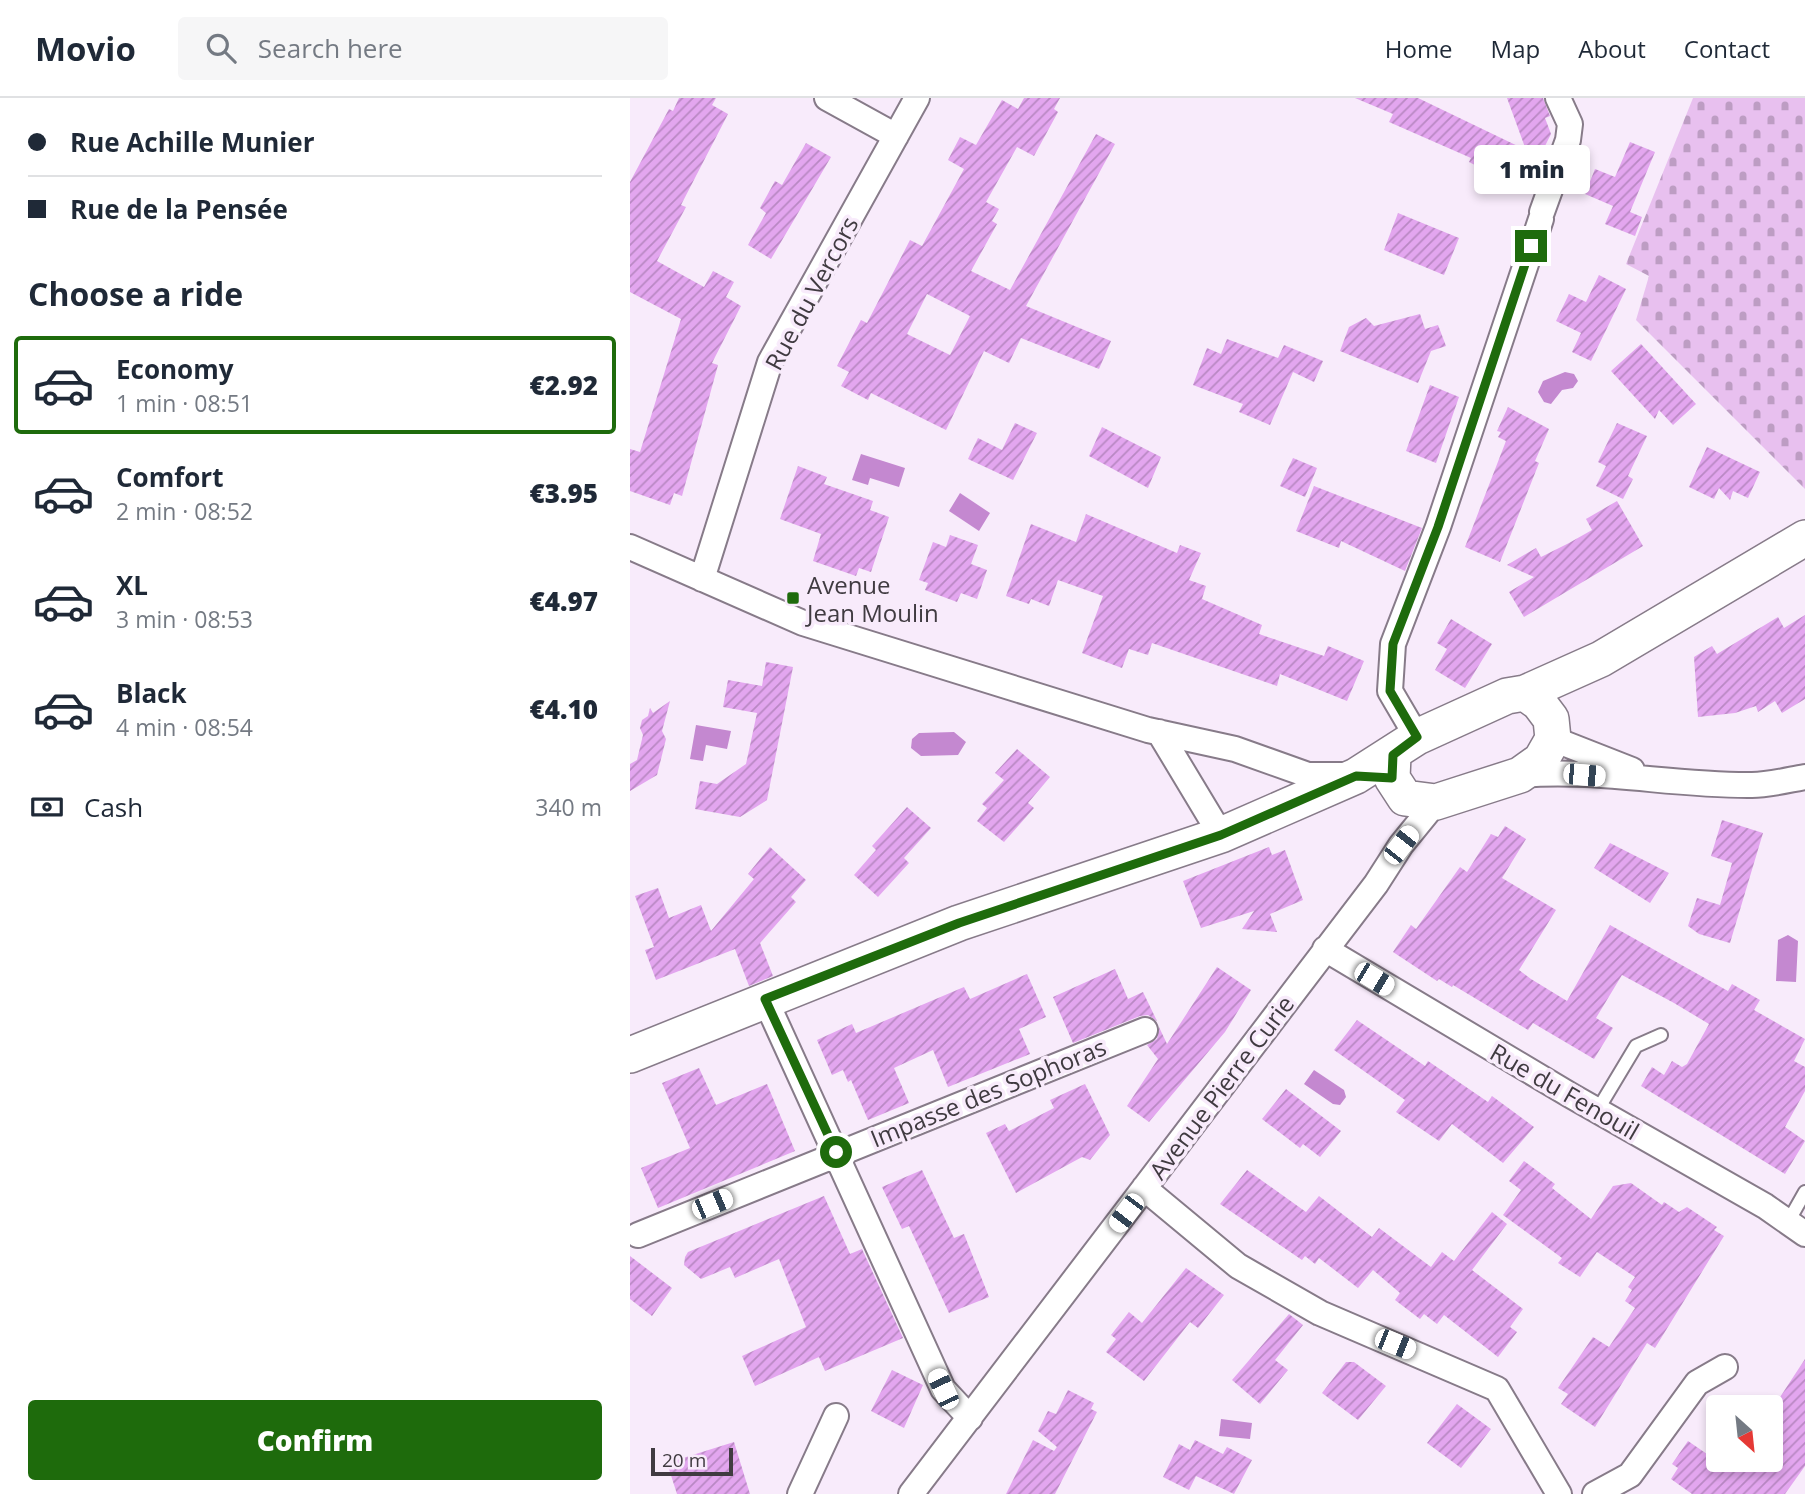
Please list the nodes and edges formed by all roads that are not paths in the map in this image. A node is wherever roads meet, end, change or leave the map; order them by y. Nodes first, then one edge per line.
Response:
1 (827, 98) edge
2 (916, 98) edge
3 (1558, 98) edge
4 (896, 136) junction
5 (1805, 538) edge
6 (630, 547) edge
7 (702, 579) junction
8 (1601, 659) junction
9 (1525, 693) junction
10 (1552, 729) junction
11 (1159, 732) junction
12 (1409, 774) junction
13 (1520, 775) junction
14 (1356, 776) junction
15 (1805, 778) edge
16 (1666, 782) junction
17 (1221, 835) junction
18 (1325, 949) junction
19 (765, 999) junction
20 (1145, 1030) dead end
21 (1661, 1035) dead end
22 (630, 1055) edge
23 (1597, 1111) junction
24 (836, 1152) junction
25 (1144, 1188) junction
26 (1805, 1192) edge
27 (1797, 1228) edge
28 (638, 1235) dead end
29 (1726, 1367) dead end
30 (836, 1416) dead end
31 (970, 1418) junction
32 (800, 1494) edge
33 (911, 1494) edge
34 (1559, 1494) edge
35 (1595, 1494) edge

1 - 4 street
2 - 4 street, Rue du Vercors
3 - 12 street
4 - 7 street, Rue du Vercors
5 - 8 main road
6 - 7 street
7 - 11 street
8 - 9 main road
8 - 10 main road
9 - 10 main road
9 - 12 main road
10 - 13 main road
10 - 16 street
11 - 14 street
11 - 17 street
12 - 13 main road
12 - 14 main road
12 - 18 street, Avenue Pierre Curie
13 - 16 street
14 - 17 main road
15 - 16 street
17 - 19 main road
18 - 23 street, Rue du Fenouil
18 - 25 street, Avenue Pierre Curie
19 - 22 main road
19 - 24 street
20 - 24 street, Impasse des Sophoras
21 - 23 lane
23 - 27 street, Rue du Fenouil
24 - 28 street, Impasse des Sophoras
24 - 31 street
25 - 31 street, Avenue Pierre Curie
25 - 34 street
26 - 27 lane
29 - 35 street
30 - 32 street
31 - 33 street, Avenue Pierre Curie

